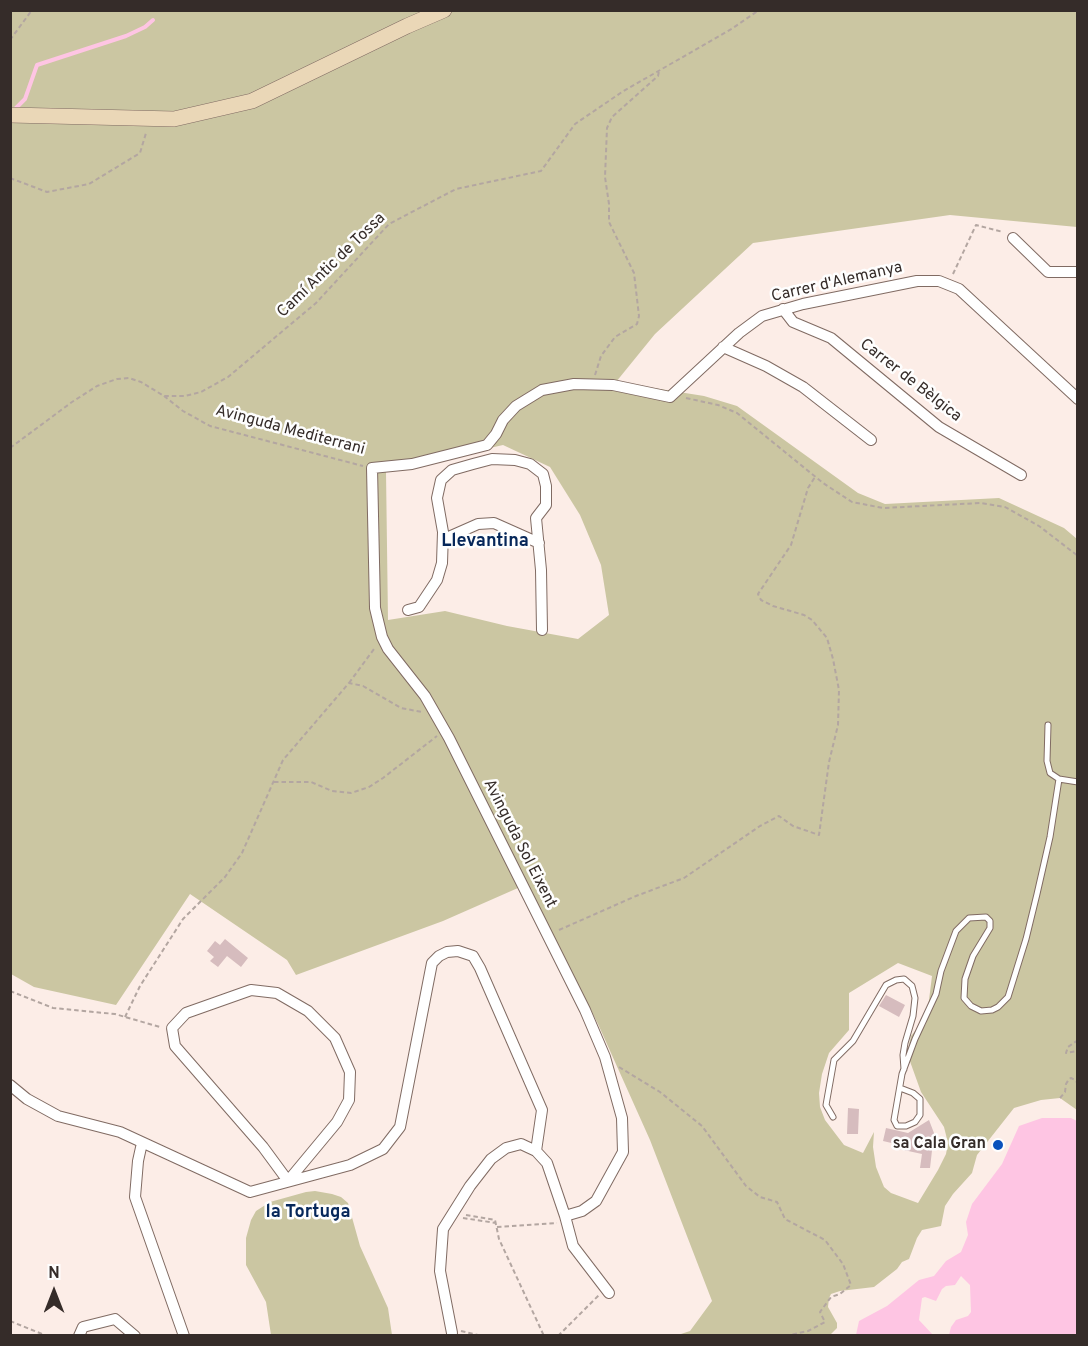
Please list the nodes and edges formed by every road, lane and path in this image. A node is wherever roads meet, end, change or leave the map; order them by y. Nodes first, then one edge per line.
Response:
1 (32, 10) edge
2 (444, 10) edge
3 (759, 10) edge
4 (10, 40) edge
5 (659, 71) junction
6 (10, 115) edge
7 (150, 118) junction
8 (11, 178) edge
9 (1013, 238) joint
10 (1077, 272) edge
11 (948, 285) junction
12 (783, 309) junction
13 (723, 347) junction
14 (592, 384) junction
15 (164, 396) junction
16 (669, 397) junction
17 (1077, 399) edge
18 (871, 440) dead end
19 (487, 445) junction
20 (10, 448) edge
21 (492, 459) junction
22 (372, 468) junction
23 (1021, 475) dead end
24 (815, 477) junction
25 (444, 539) junction
26 (539, 543) junction
27 (1077, 556) edge
28 (408, 610) dead end
29 (542, 630) dead end
30 (384, 640) junction
31 (350, 683) junction
32 (433, 708) junction
33 (1048, 725) dead end
34 (445, 731) junction
35 (1059, 779) junction
36 (274, 782) junction
37 (1077, 782) edge
38 (548, 935) junction
39 (10, 991) edge
40 (125, 1017) junction
41 (172, 1028) junction
42 (1077, 1040) edge
43 (1077, 1051) edge
44 (605, 1057) junction
45 (904, 1070) junction
46 (1077, 1084) edge
47 (10, 1085) edge
48 (900, 1088) junction
49 (1060, 1098) dead end
50 (833, 1117) dead end
51 (142, 1143) junction
52 (536, 1151) junction
53 (288, 1181) junction
54 (460, 1216) dead end
55 (565, 1216) junction
56 (555, 1223) dead end
57 (497, 1227) junction
58 (607, 1291) joint
59 (10, 1321) edge
60 (452, 1333) dead end
61 (468, 1333) dead end
62 (47, 1335) edge
63 (79, 1335) edge
64 (135, 1335) edge
65 (184, 1335) edge
66 (482, 1335) edge
67 (544, 1335) edge
68 (558, 1335) edge
69 (785, 1335) edge

1 - 4 path
2 - 7 main road
3 - 5 path, Camí Antic de Tossa
5 - 14 path
5 - 15 path, Camí Antic de Tossa
6 - 7 main road
7 - 8 path
9 - 10 street
9 - 11 path
11 - 12 street, Carrer d'Alemanya
11 - 17 street, Carrer d'Alemanya
12 - 13 street, Carrer d'Alemanya
12 - 23 street, Carrer de Bèlgica
13 - 16 street, Carrer d'Alemanya
13 - 18 street
14 - 16 street
14 - 19 street
15 - 20 path
15 - 22 path, Avinguda Mediterrani
16 - 24 path
19 - 21 street
19 - 22 street, Avinguda Mediterrani
21 - 25 street
21 - 26 street
22 - 30 street, Avinguda Sol Eixent
24 - 27 path
24 - 38 path
25 - 26 street
25 - 28 street
26 - 29 street
30 - 31 path
30 - 32 street, Avinguda Sol Eixent
31 - 32 path
31 - 36 path
32 - 34 street, Avinguda Sol Eixent
33 - 35 lane
34 - 36 path
34 - 38 street, Avinguda Sol Eixent
35 - 37 lane
35 - 45 lane
36 - 40 path
38 - 44 street, Avinguda Sol Eixent
39 - 40 path
40 - 41 path
41 - 53 street
41 - 53 street
42 - 43 path
44 - 55 street, Avinguda Sol Eixent
44 - 69 path
45 - 48 lane
45 - 50 lane
46 - 49 path
47 - 51 street
48 - 48 lane
51 - 53 street
51 - 65 street
52 - 53 street
52 - 55 street
52 - 60 street
54 - 57 path
55 - 58 street
56 - 57 path
57 - 67 path
58 - 68 path
59 - 62 path
61 - 66 path
63 - 64 street

